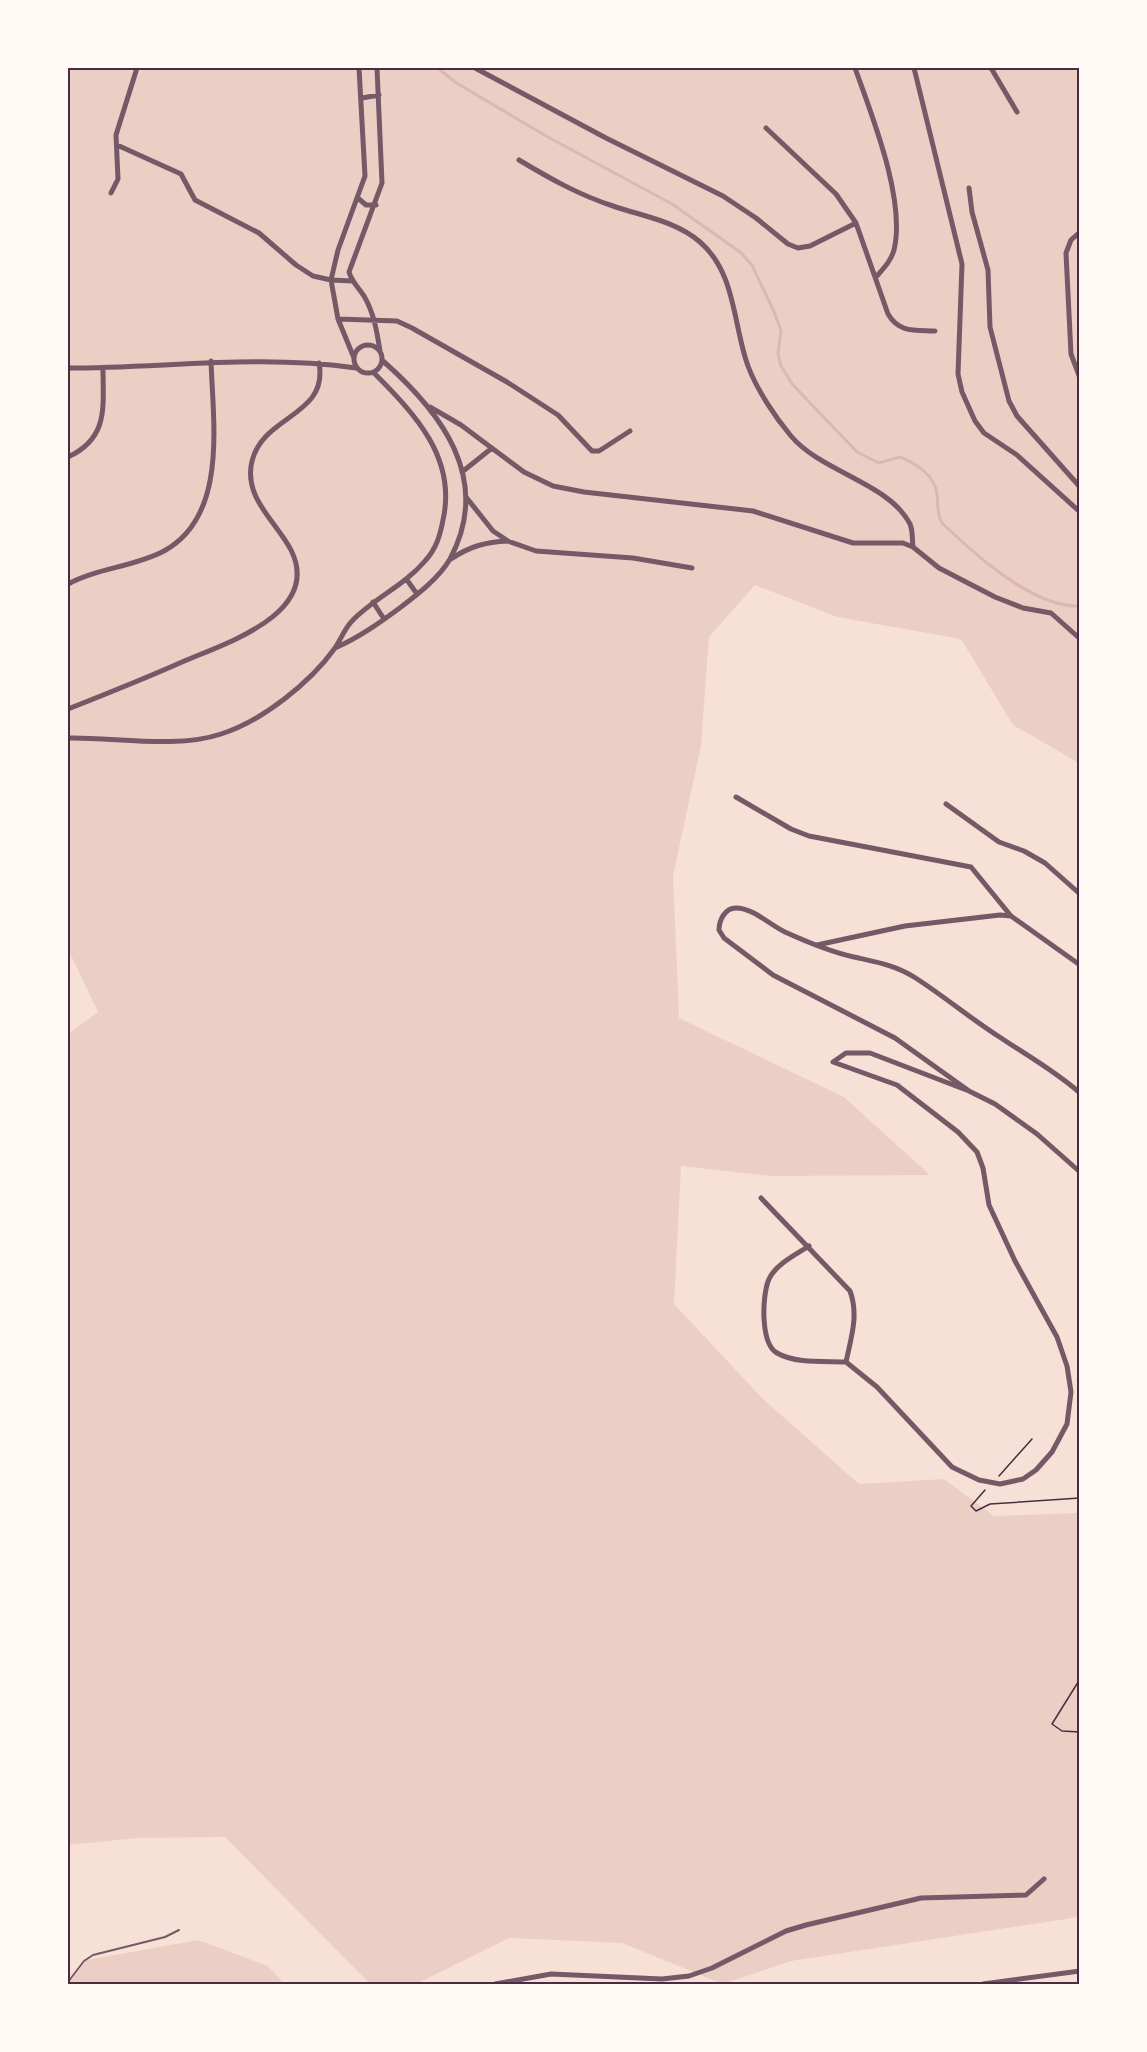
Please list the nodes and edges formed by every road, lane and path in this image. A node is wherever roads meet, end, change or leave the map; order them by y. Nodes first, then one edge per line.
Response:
1 (137, 68) edge
2 (359, 68) edge
3 (377, 68) edge
4 (475, 68) edge
5 (855, 68) edge
6 (914, 68) edge
7 (991, 68) edge
8 (379, 95) junction
9 (362, 98) junction
10 (1017, 112) dead end
11 (766, 128) dead end
12 (117, 145) junction
13 (519, 160) dead end
14 (969, 188) dead end
15 (111, 192) dead end
16 (358, 199) junction
17 (376, 205) junction
18 (856, 223) junction
19 (1080, 232) edge
20 (876, 277) junction
21 (331, 280) junction
22 (352, 281) junction
23 (338, 319) junction
24 (374, 319) junction
25 (935, 331) dead end
26 (380, 351) junction
27 (354, 358) junction
28 (211, 361) junction
29 (382, 361) junction
30 (319, 363) junction
31 (68, 368) edge
32 (103, 368) junction
33 (356, 368) junction
34 (374, 373) junction
35 (1080, 378) edge
36 (430, 407) junction
37 (630, 431) dead end
38 (492, 448) junction
39 (68, 450) edge
40 (78, 452) junction
41 (68, 457) edge
42 (462, 472) junction
43 (1080, 487) edge
44 (466, 497) junction
45 (1080, 512) edge
46 (508, 541) junction
47 (913, 547) junction
48 (449, 560) junction
49 (692, 568) dead end
50 (407, 580) junction
51 (68, 584) edge
52 (417, 594) junction
53 (372, 603) junction
54 (384, 619) junction
55 (1078, 637) dead end
56 (334, 649) junction
57 (68, 709) edge
58 (68, 738) edge
59 (736, 796) dead end
60 (946, 804) dead end
61 (1080, 894) edge
62 (1011, 916) junction
63 (817, 945) junction
64 (1080, 965) edge
65 (969, 1091) junction
66 (1080, 1093) edge
67 (1080, 1172) edge
68 (761, 1198) dead end
69 (809, 1246) junction
70 (846, 1362) junction
71 (1032, 1439) dead end
72 (993, 1482) junction
73 (1080, 1498) edge
74 (1080, 1678) edge
75 (1080, 1732) edge
76 (1044, 1879) dead end
77 (179, 1930) dead end
78 (1080, 1971) edge
79 (68, 1982) edge
80 (664, 1982) edge
81 (495, 1984) edge
82 (983, 1984) edge

1 - 12 street
2 - 9 street
3 - 8 street
4 - 18 street
5 - 20 street
6 - 45 street
7 - 10 street
8 - 9 street
8 - 17 street
9 - 16 street
11 - 18 street
12 - 15 street
12 - 21 street
13 - 47 street
14 - 43 street
16 - 17 street
16 - 21 street
17 - 22 street
18 - 20 street
19 - 35 street
20 - 25 street
21 - 22 street
21 - 23 street
22 - 24 street
23 - 24 street
23 - 27 street
24 - 26 street
24 - 37 street
26 - 27 street
26 - 29 street
27 - 33 street
28 - 30 street
28 - 32 street
28 - 51 street
29 - 34 street
29 - 36 street
30 - 33 street
30 - 57 street
31 - 32 street
32 - 40 street
33 - 34 street
34 - 50 street
36 - 38 street
36 - 42 street
38 - 42 street
38 - 47 street
39 - 40 street
40 - 41 street
42 - 44 street
44 - 46 street
44 - 48 street
46 - 48 street
46 - 49 street
47 - 55 street
48 - 52 street
50 - 52 street
50 - 53 street
52 - 54 street
53 - 54 street
53 - 56 street
54 - 56 street
56 - 58 street
59 - 62 street
60 - 61 street
62 - 63 street
62 - 64 street
63 - 65 street
63 - 66 street
65 - 67 street
65 - 72 street
68 - 69 street
69 - 70 street
69 - 70 street
70 - 72 street
71 - 72 path
72 - 73 path
74 - 75 path
76 - 80 street
77 - 79 lane
78 - 82 street
80 - 81 street

